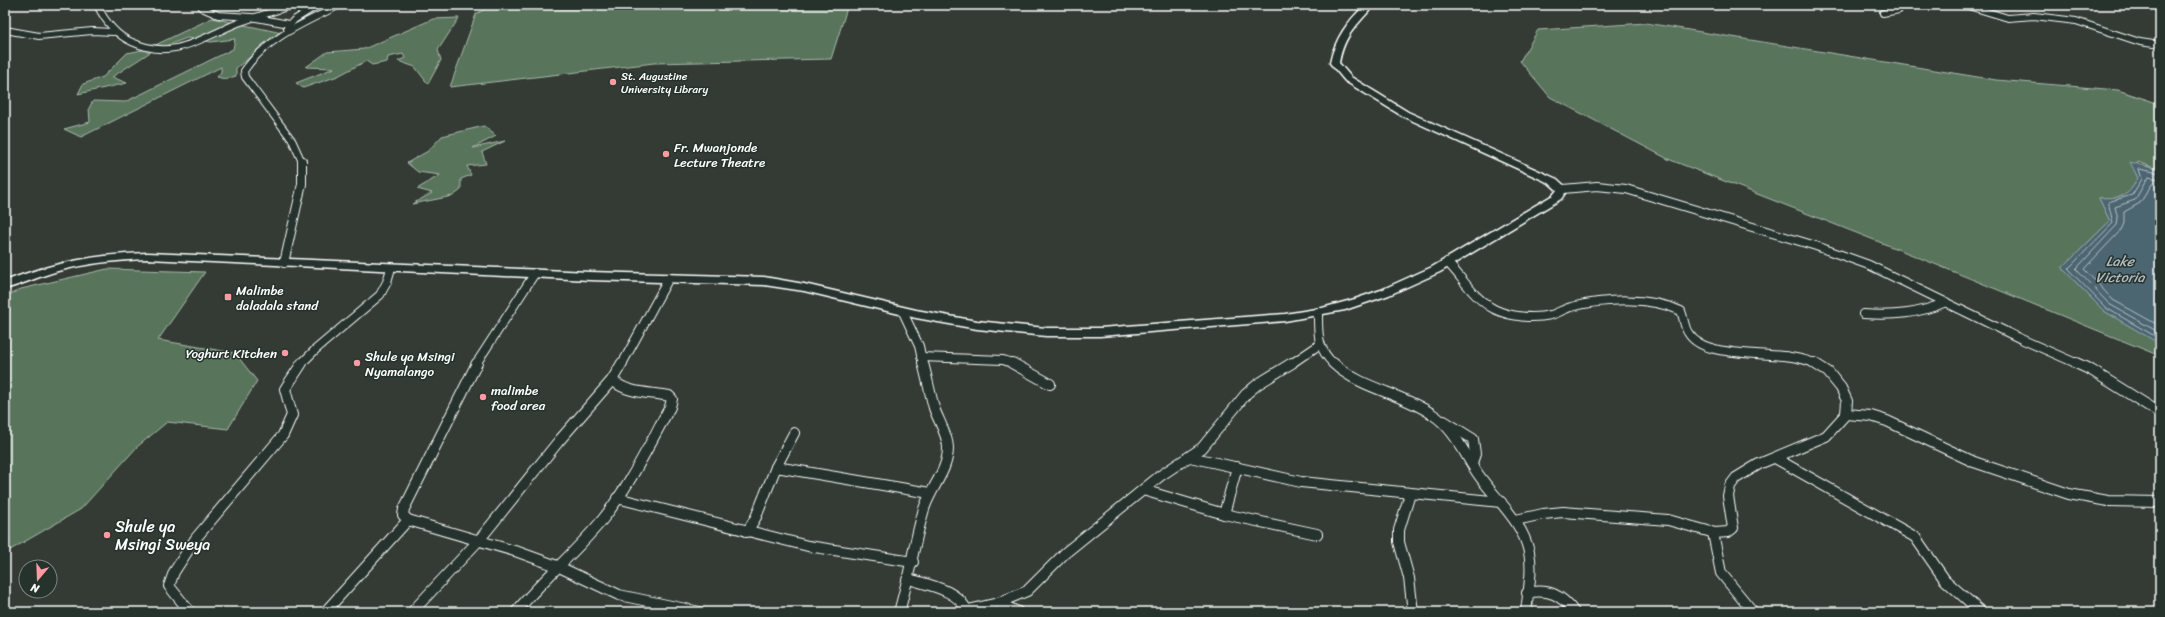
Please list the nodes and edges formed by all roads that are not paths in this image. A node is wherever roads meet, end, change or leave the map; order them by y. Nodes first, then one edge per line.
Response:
1 (97, 5) edge
2 (202, 5) edge
3 (294, 5) edge
4 (318, 5) edge
5 (340, 5) edge
6 (1370, 5) edge
7 (1900, 5) edge
8 (1965, 5) edge
9 (1883, 13) dead end
10 (255, 18) junction
11 (289, 24) junction
12 (5, 30) edge
13 (113, 32) junction
14 (285, 34) junction
15 (2160, 45) edge
16 (1562, 189) junction
17 (1447, 262) junction
18 (284, 263) junction
19 (391, 268) junction
20 (534, 273) junction
21 (669, 278) junction
22 (5, 285) edge
23 (1946, 302) junction
24 (904, 312) junction
25 (1318, 312) junction
26 (1863, 314) dead end
27 (1319, 345) junction
28 (921, 357) junction
29 (612, 380) junction
30 (1050, 384) dead end
31 (2160, 413) edge
32 (1433, 414) junction
33 (1846, 414) junction
34 (794, 434) dead end
35 (1791, 451) junction
36 (1190, 457) junction
37 (1776, 458) junction
38 (1472, 463) junction
39 (776, 467) junction
40 (1237, 468) junction
41 (1799, 470) junction
42 (1143, 490) junction
43 (930, 493) junction
44 (1410, 494) junction
45 (617, 498) junction
46 (1501, 502) junction
47 (2160, 502) edge
48 (1224, 514) junction
49 (408, 520) junction
50 (1516, 520) junction
51 (747, 532) junction
52 (1713, 533) junction
53 (1317, 534) dead end
54 (480, 539) junction
55 (913, 562) junction
56 (557, 566) junction
57 (909, 579) junction
58 (1527, 593) junction
59 (998, 603) junction
60 (692, 611) edge
61 (967, 611) edge
62 (190, 612) edge
63 (325, 612) edge
64 (412, 612) edge
65 (516, 612) edge
66 (899, 612) edge
67 (1018, 612) edge
68 (1413, 612) edge
69 (1526, 612) edge
70 (1574, 612) edge
71 (1753, 612) edge
72 (1981, 612) edge

1 - 13 street
2 - 10 street
3 - 10 street
4 - 11 street
5 - 14 street
6 - 16 main road
7 - 9 street
8 - 15 street
10 - 11 street
10 - 13 street
11 - 14 street
12 - 13 street
14 - 18 street
16 - 17 main road
16 - 23 street
17 - 25 main road
17 - 33 street
18 - 19 main road
18 - 22 main road
19 - 20 main road
19 - 62 street
20 - 21 main road
20 - 49 street
21 - 24 main road
21 - 29 street
23 - 26 street
23 - 31 street
24 - 25 main road
24 - 28 street
25 - 27 street
27 - 32 street
27 - 36 street
28 - 30 street
28 - 43 street
29 - 45 street
29 - 54 street
32 - 38 street
32 - 38 street
33 - 35 street
33 - 47 street
34 - 39 street
35 - 37 street
35 - 41 street
36 - 40 street
36 - 42 street
37 - 41 street
37 - 52 street
38 - 46 street
39 - 43 street
39 - 51 street
40 - 44 street
40 - 48 street
41 - 72 street
42 - 48 street
42 - 59 street
43 - 55 street
44 - 46 street
44 - 68 street
45 - 51 street
45 - 56 street
46 - 50 street
48 - 53 street
49 - 54 street
49 - 63 street
50 - 52 street
50 - 58 street
51 - 55 street
52 - 71 street
54 - 56 street
54 - 64 street
55 - 57 street
56 - 60 street
56 - 65 street
57 - 61 street
57 - 66 street
58 - 69 street
58 - 70 street
59 - 61 street
59 - 67 street

